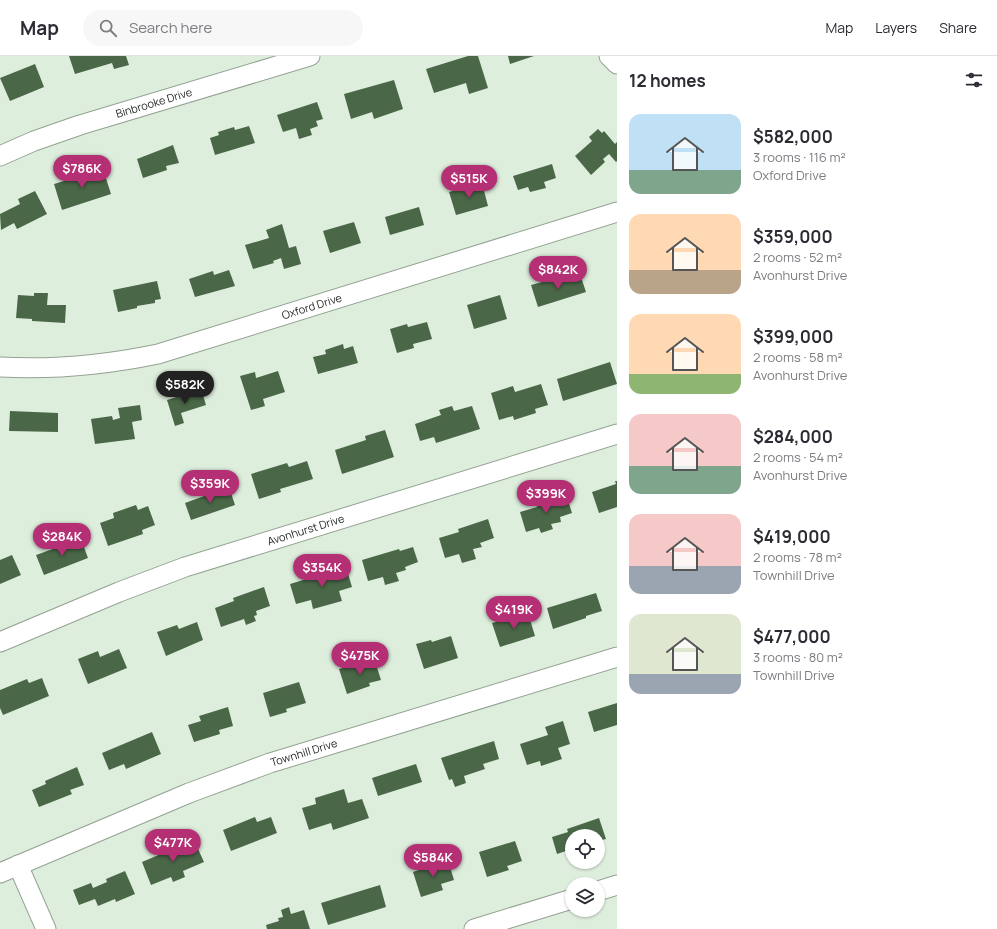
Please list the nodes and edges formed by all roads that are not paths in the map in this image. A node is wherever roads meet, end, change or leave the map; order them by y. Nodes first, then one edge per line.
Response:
1 (310, 56) edge
2 (609, 56) edge
3 (617, 64) edge
4 (0, 156) edge
5 (617, 212) edge
6 (0, 367) edge
7 (617, 434) edge
8 (0, 642) edge
9 (617, 657) edge
10 (18, 865) junction
11 (0, 873) edge
12 (617, 885) edge
13 (605, 889) edge
14 (565, 901) edge
15 (46, 929) edge
16 (474, 929) edge

1 - 4 street, Binbrooke Drive
2 - 3 street
5 - 6 street, Oxford Drive
7 - 8 street, Avonhurst Drive
9 - 10 street, Townhill Drive
10 - 11 street, Townhill Drive
10 - 15 street
12 - 13 street
14 - 16 street

